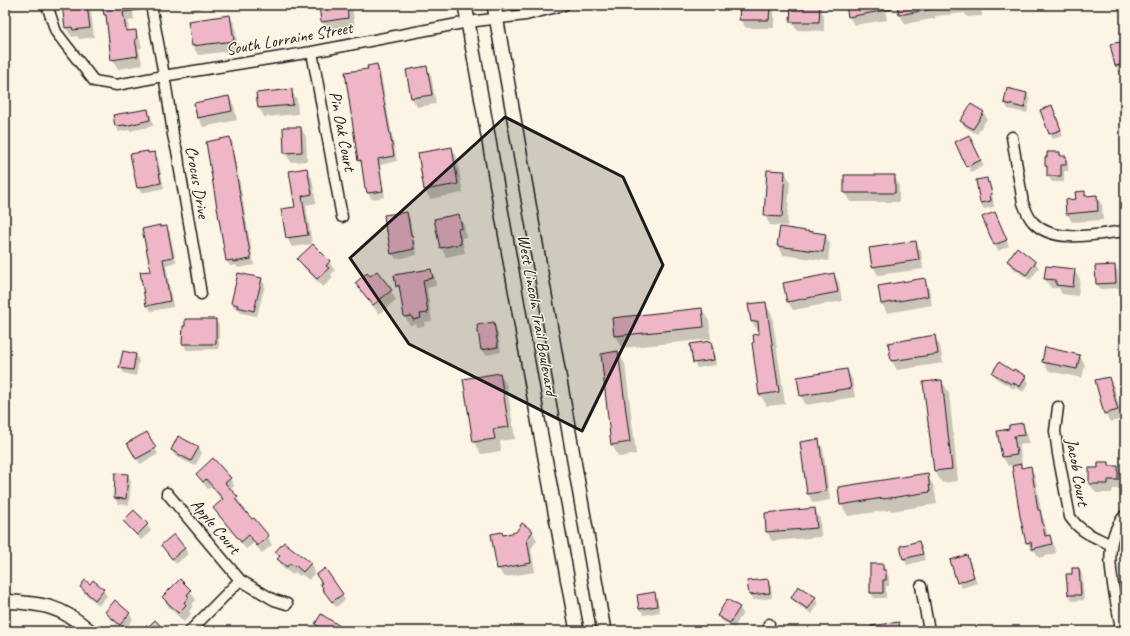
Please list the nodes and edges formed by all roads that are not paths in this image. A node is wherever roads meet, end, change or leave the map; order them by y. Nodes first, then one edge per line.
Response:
1 (47, 5) edge
2 (151, 5) edge
3 (465, 5) edge
4 (494, 5) edge
5 (564, 5) edge
6 (497, 19) junction
7 (468, 22) junction
8 (312, 52) junction
9 (163, 76) junction
10 (1012, 137) dead end
11 (342, 216) dead end
12 (1125, 231) edge
13 (201, 294) dead end
14 (1058, 407) dead end
15 (167, 493) dead end
16 (1125, 515) edge
17 (1111, 545) junction
18 (240, 580) junction
19 (921, 586) dead end
20 (5, 601) edge
21 (287, 604) dead end
22 (90, 631) edge
23 (190, 631) edge
24 (577, 631) edge
25 (604, 631) edge
26 (929, 631) edge
27 (1121, 631) edge

1 - 9 street, South Lorraine Street
2 - 9 street, Crocus Drive
3 - 7 main road, West Lincoln Trail Boulevard
4 - 6 main road, West Lincoln Trail Boulevard
5 - 6 street, South Lorraine Street
6 - 7 street, South Lorraine Street
6 - 25 main road, West Lincoln Trail Boulevard
7 - 8 street, South Lorraine Street
7 - 24 main road, West Lincoln Trail Boulevard
8 - 9 street, South Lorraine Street
8 - 11 street, Pin Oak Court
9 - 13 street, Crocus Drive
10 - 12 street
14 - 17 street, Jacob Court
15 - 18 street, Apple Court
16 - 17 street
17 - 27 street
18 - 21 street, Apple Court
18 - 23 street
19 - 26 street
20 - 22 main road

